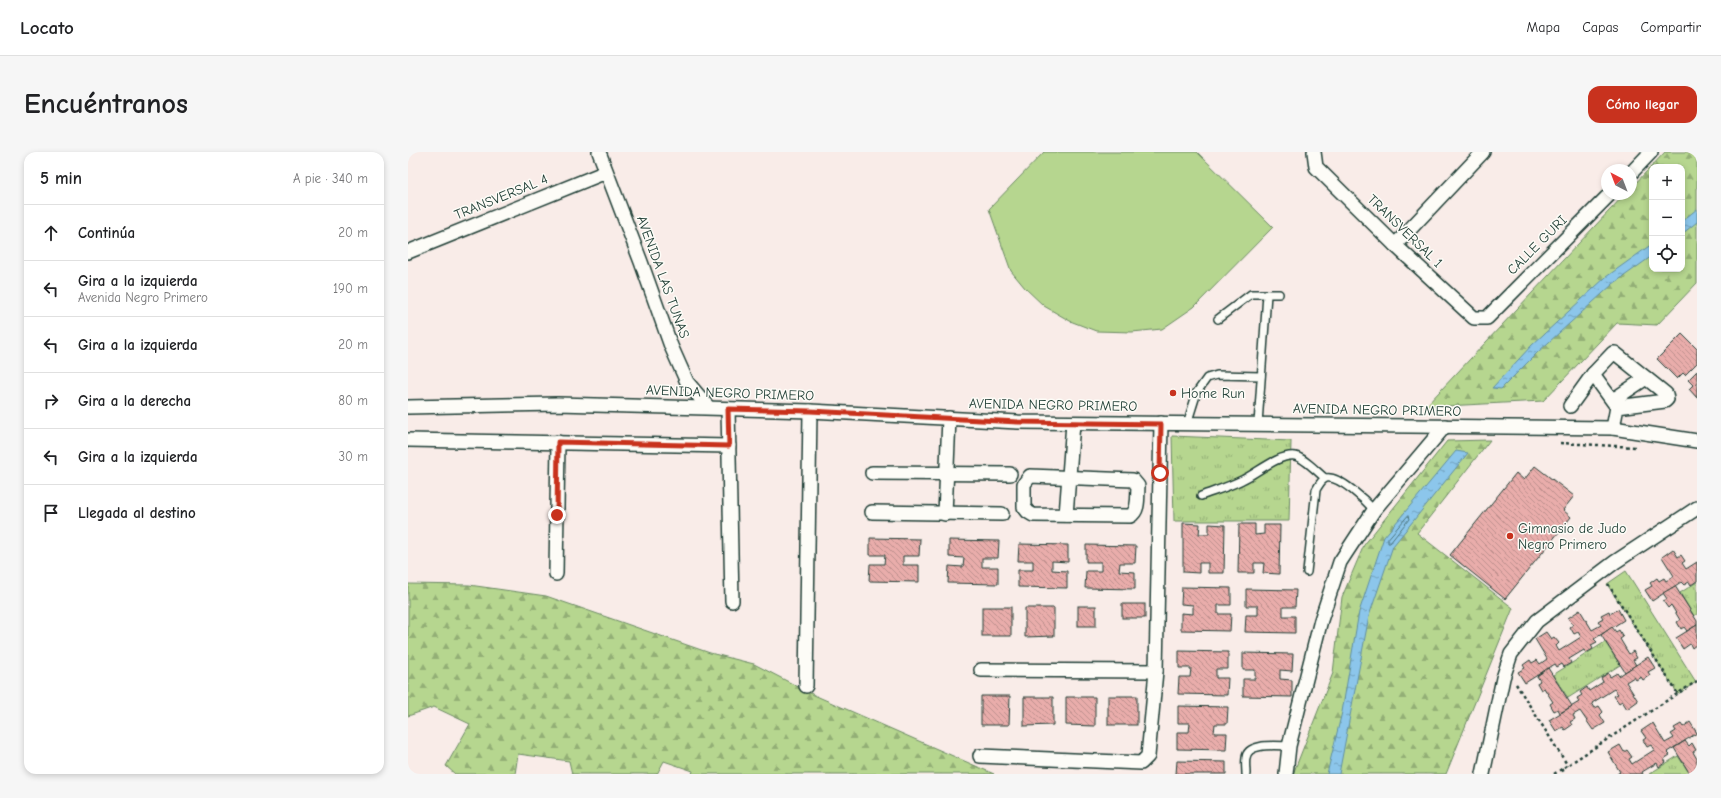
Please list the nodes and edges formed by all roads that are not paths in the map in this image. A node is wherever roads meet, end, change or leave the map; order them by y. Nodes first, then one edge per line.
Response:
1 (599, 152) edge
2 (1314, 152) edge
3 (1483, 152) edge
4 (1651, 152) edge
5 (1637, 166) edge
6 (606, 172) junction
7 (1604, 200) edge
8 (1395, 245) junction
9 (408, 252) edge
10 (1267, 294) junction
11 (1280, 294) dead end
12 (1487, 318) joint
13 (1218, 319) dead end
14 (1593, 374) junction
15 (1262, 376) junction
16 (1646, 378) junction
17 (1615, 403) junction
18 (1570, 406) dead end
19 (408, 407) edge
20 (708, 407) junction
21 (728, 409) junction
22 (810, 411) junction
23 (949, 418) junction
24 (1073, 423) junction
25 (1161, 424) junction
26 (1187, 424) junction
27 (1258, 424) junction
28 (1444, 426) junction
29 (1612, 428) junction
30 (408, 440) edge
31 (1697, 441) edge
32 (558, 442) junction
33 (729, 446) junction
34 (872, 473) dead end
35 (947, 473) junction
36 (1010, 474) dead end
37 (1069, 478) junction
38 (1325, 478) junction
39 (1201, 496) dead end
40 (1697, 508) edge
41 (1374, 510) junction
42 (872, 512) dead end
43 (945, 514) junction
44 (1002, 514) dead end
45 (1066, 515) junction
46 (1307, 572) dead end
47 (556, 574) dead end
48 (732, 601) dead end
49 (981, 670) dead end
50 (1156, 671) junction
51 (806, 686) dead end
52 (1289, 746) junction
53 (980, 756) dead end
54 (1246, 774) edge
55 (1286, 774) edge
56 (1483, 774) edge

1 - 6 street, AVENIDA LAS TUNAS
2 - 8 street, TRANSVERSAL 1
3 - 8 street
4 - 5 street
6 - 9 street, TRANSVERSAL 4
6 - 20 street, AVENIDA LAS TUNAS
7 - 12 street, CALLE GURI
8 - 12 street, TRANSVERSAL 1
10 - 11 lane
10 - 13 lane
10 - 15 lane
14 - 16 street
14 - 17 street
14 - 18 street
15 - 26 lane
15 - 27 lane
16 - 17 street
16 - 17 street
17 - 29 street
19 - 20 street, AVENIDA NEGRO PRIMERO
20 - 21 street, AVENIDA NEGRO PRIMERO
21 - 22 street, AVENIDA NEGRO PRIMERO
21 - 33 street
22 - 23 street, AVENIDA NEGRO PRIMERO
22 - 51 street
23 - 24 street, AVENIDA NEGRO PRIMERO
23 - 35 street
24 - 25 street, AVENIDA NEGRO PRIMERO
24 - 37 street
25 - 26 street, AVENIDA NEGRO PRIMERO
25 - 50 street
26 - 27 street, AVENIDA NEGRO PRIMERO
27 - 28 street, AVENIDA NEGRO PRIMERO
28 - 29 street, AVENIDA NEGRO PRIMERO
28 - 41 street
29 - 31 street, AVENIDA NEGRO PRIMERO
30 - 32 street
32 - 33 street
32 - 47 street
33 - 48 street
34 - 35 street
35 - 36 street
35 - 43 street
37 - 45 street
37 - 45 street
37 - 45 street
38 - 39 lane
38 - 41 lane
38 - 46 lane
40 - 56 street
41 - 52 street
42 - 43 street
43 - 44 street
49 - 50 street
50 - 53 street
52 - 54 lane
52 - 55 street

